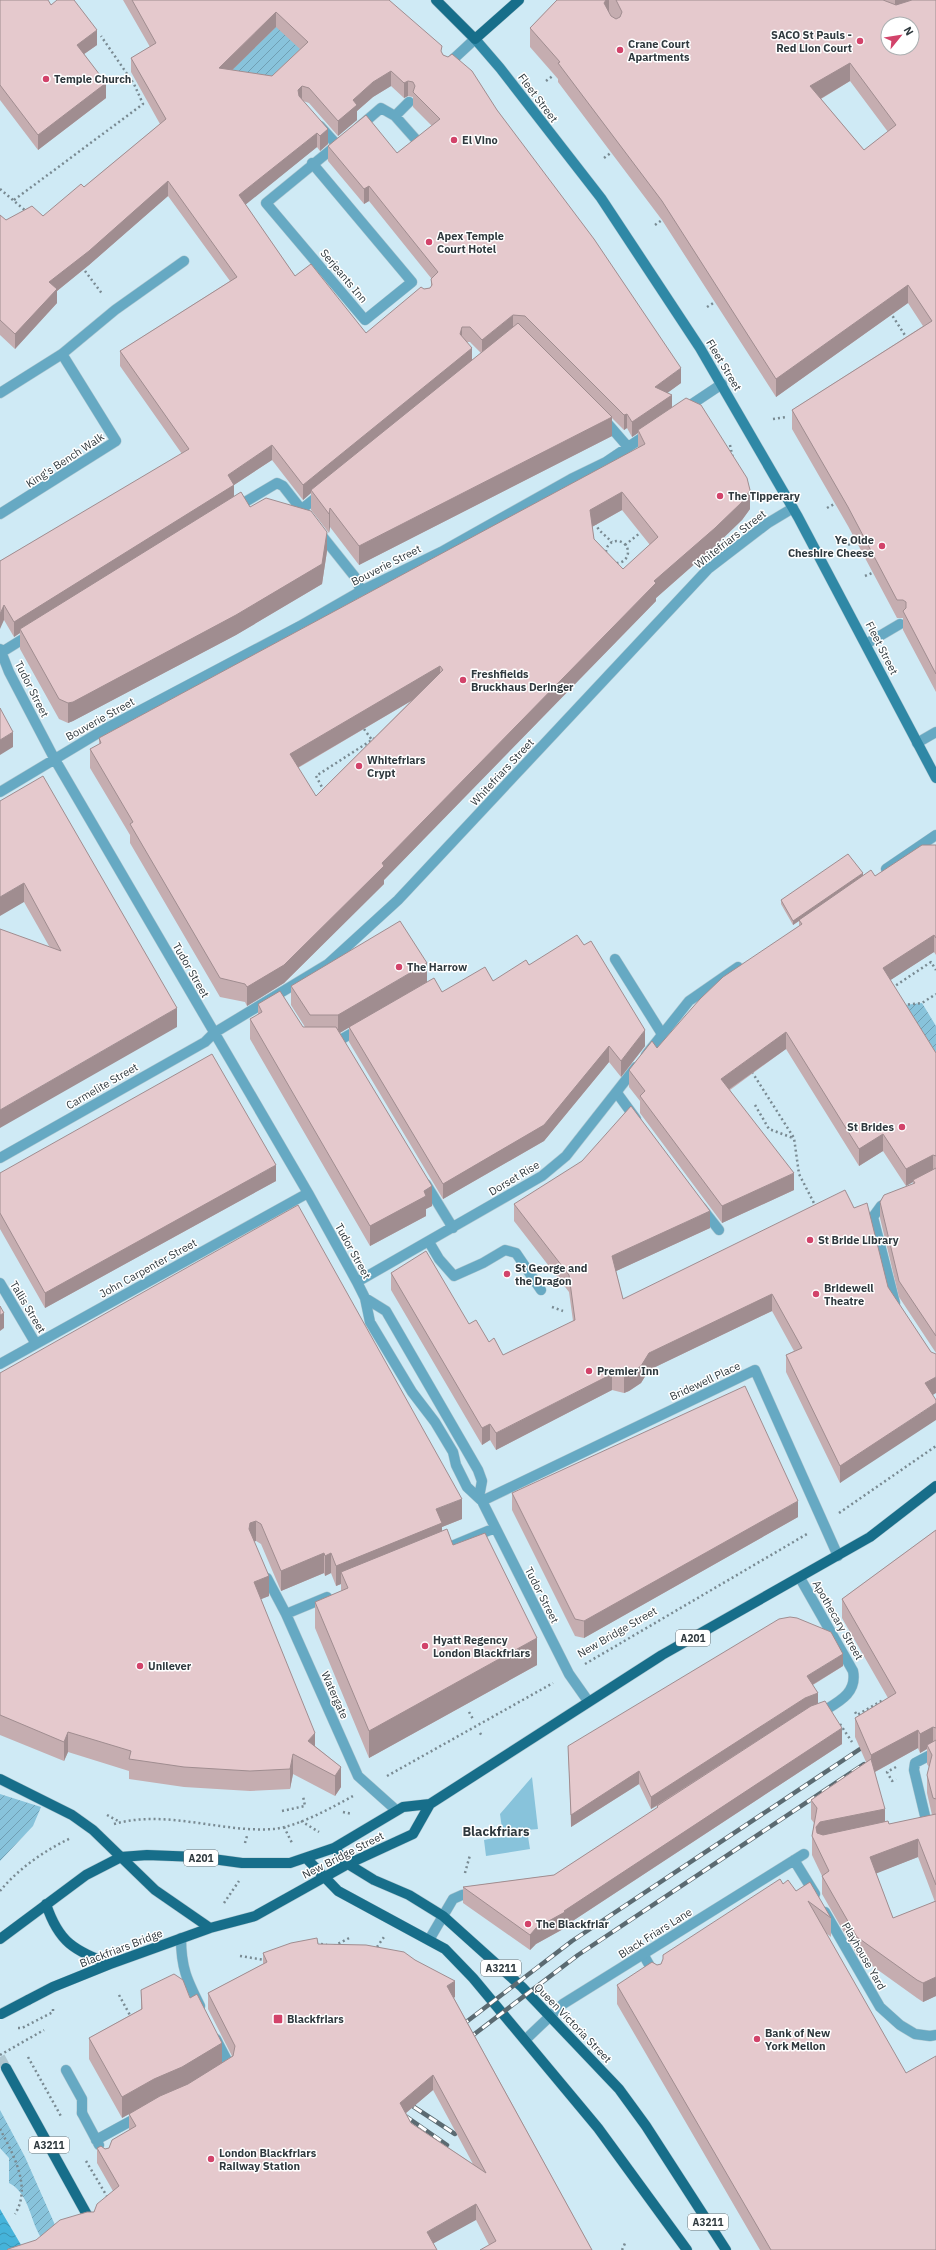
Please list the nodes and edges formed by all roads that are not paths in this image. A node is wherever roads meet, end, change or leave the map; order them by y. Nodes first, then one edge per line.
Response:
1 (436, 0) edge
2 (519, 0) edge
3 (475, 39) junction
4 (447, 65) edge
5 (409, 102) edge
6 (395, 116) junction
7 (313, 118) edge
8 (419, 143) edge
9 (337, 146) junction
10 (312, 163) junction
11 (184, 261) dead end
12 (412, 282) junction
13 (421, 292) edge
14 (62, 354) junction
15 (722, 384) junction
16 (0, 393) edge
17 (594, 409) edge
18 (672, 417) edge
19 (659, 426) edge
20 (628, 447) junction
21 (333, 484) edge
22 (793, 508) junction
23 (302, 510) junction
24 (228, 512) edge
25 (0, 514) edge
26 (361, 591) junction
27 (900, 624) edge
28 (43, 626) edge
29 (866, 644) junction
30 (1, 650) edge
31 (936, 732) edge
32 (917, 743) junction
33 (54, 758) junction
34 (936, 778) edge
35 (0, 792) edge
36 (936, 835) edge
37 (879, 874) edge
38 (615, 959) dead end
39 (744, 964) edge
40 (372, 1022) edge
41 (214, 1033) junction
42 (662, 1034) junction
43 (340, 1040) junction
44 (326, 1041) edge
45 (345, 1050) edge
46 (617, 1093) junction
47 (641, 1126) edge
48 (0, 1158) edge
49 (420, 1175) edge
50 (308, 1193) junction
51 (902, 1195) edge
52 (696, 1200) edge
53 (452, 1228) junction
54 (719, 1230) edge
55 (429, 1242) junction
56 (357, 1282) junction
57 (0, 1283) edge
58 (541, 1290) dead end
59 (365, 1298) junction
60 (902, 1313) edge
61 (36, 1344) junction
62 (0, 1364) edge
63 (936, 1486) edge
64 (481, 1499) junction
65 (495, 1528) junction
66 (432, 1554) edge
67 (838, 1556) junction
68 (262, 1566) edge
69 (800, 1578) junction
70 (337, 1593) edge
71 (286, 1614) junction
72 (588, 1701) junction
73 (824, 1710) edge
74 (936, 1752) edge
75 (0, 1779) edge
76 (430, 1804) junction
77 (396, 1810) junction
78 (928, 1824) edge
79 (334, 1848) junction
80 (804, 1854) dead end
81 (121, 1857) junction
82 (306, 1858) junction
83 (794, 1860) junction
84 (348, 1864) junction
85 (323, 1877) junction
86 (487, 1892) edge
87 (46, 1904) junction
88 (255, 1916) joint
89 (443, 1916) junction
90 (210, 1928) junction
91 (181, 1938) junction
92 (0, 1939) edge
93 (429, 1940) junction
94 (643, 1954) junction
95 (110, 1964) junction
96 (657, 1977) edge
97 (0, 2015) edge
98 (205, 2016) edge
99 (549, 2016) junction
100 (212, 2030) edge
101 (936, 2035) edge
102 (525, 2040) junction
103 (6, 2068) tunnel mouth
104 (66, 2070) dead end
105 (219, 2076) edge
106 (151, 2110) edge
107 (96, 2140) junction
108 (103, 2152) edge
109 (91, 2222) edge
110 (683, 2248) edge
111 (726, 2250) edge

1 - 3 main road, Fleet Street
2 - 3 main road
3 - 4 street
3 - 15 street, Fleet Street
5 - 6 street
6 - 8 street
6 - 9 street, Serjeants Inn
7 - 9 street
9 - 10 street, Serjeants Inn
10 - 12 street
10 - 12 street, Serjeants Inn
11 - 14 street
12 - 13 street
14 - 16 street
14 - 25 street, King's Bench Walk
15 - 18 street
15 - 22 street, Fleet Street
17 - 20 street
19 - 20 street, Bouverie Street
20 - 26 street, Bouverie Street
21 - 23 street
22 - 29 street, Fleet Street
22 - 41 street, Whitefriars Street
23 - 24 street
23 - 26 street
26 - 33 street, Bouverie Street
27 - 29 street
28 - 30 street
29 - 32 street, Fleet Street
30 - 33 street, Tudor Street
31 - 32 street
32 - 34 street, Fleet Street
33 - 35 street, Bouverie Street
33 - 41 street, Tudor Street
36 - 37 street
38 - 42 street
39 - 42 street, Dorset Rise
40 - 43 street
41 - 48 street, Carmelite Street
41 - 50 street, Tudor Street
42 - 46 street, Dorset Rise
43 - 44 street
43 - 45 street
46 - 47 street
46 - 53 street, Dorset Rise
49 - 53 street
50 - 56 street, Tudor Street
50 - 61 street, John Carpenter Street
51 - 60 street
52 - 54 street
53 - 55 street, Dorset Rise
55 - 56 street, Dorset Rise
55 - 58 street
56 - 59 street, Tudor Street
57 - 61 street, Tallis Street
59 - 64 street, Tudor Street
59 - 64 street
61 - 62 street, John Carpenter Street
63 - 67 main road, New Bridge Street / A201
64 - 65 street, Tudor Street
64 - 67 street, Bridewell Place
65 - 66 street
65 - 72 street, Tudor Street
67 - 69 main road, New Bridge Street / A201
68 - 71 street, Watergate
69 - 72 main road, New Bridge Street / A201
69 - 73 street, Apothecary Street
70 - 71 street
71 - 77 street, Watergate
72 - 76 main road, New Bridge Street / A201
74 - 78 street
75 - 81 main road
76 - 77 main road, New Bridge Street / A201
76 - 84 main road, New Bridge Street / A201
77 - 79 main road, New Bridge Street / A201
79 - 82 main road, New Bridge Street / A201
79 - 84 main road, Queen Victoria Street / A3211
80 - 83 street, Black Friars Lane
81 - 82 main road, New Bridge Street / A201
81 - 87 main road, A201
81 - 90 main road
82 - 85 main road, A3211
83 - 94 street, Black Friars Lane
83 - 101 street, Playhouse Yard
84 - 85 main road, New Bridge Street / A201
84 - 89 main road, Queen Victoria Street / A3211
85 - 88 main road, New Bridge Street / A201
85 - 93 main road, A3211
86 - 89 street
87 - 92 main road, A201
87 - 95 main road
88 - 90 main road, Blackfriars Bridge / A201
89 - 93 street
89 - 99 main road, Queen Victoria Street / A3211
90 - 91 main road, Blackfriars Bridge / A201
91 - 95 main road, Blackfriars Bridge / A201
91 - 98 street
93 - 102 main road, A3211
94 - 96 street
94 - 99 street, Black Friars Lane
95 - 97 main road, Blackfriars Bridge / A201, bridge
99 - 102 street, Black Friars Lane
99 - 111 main road, Queen Victoria Street / A3211
100 - 105 street
102 - 110 main road, A3211
103 - 109 main road, A3211
104 - 107 street
106 - 107 street
107 - 108 street

